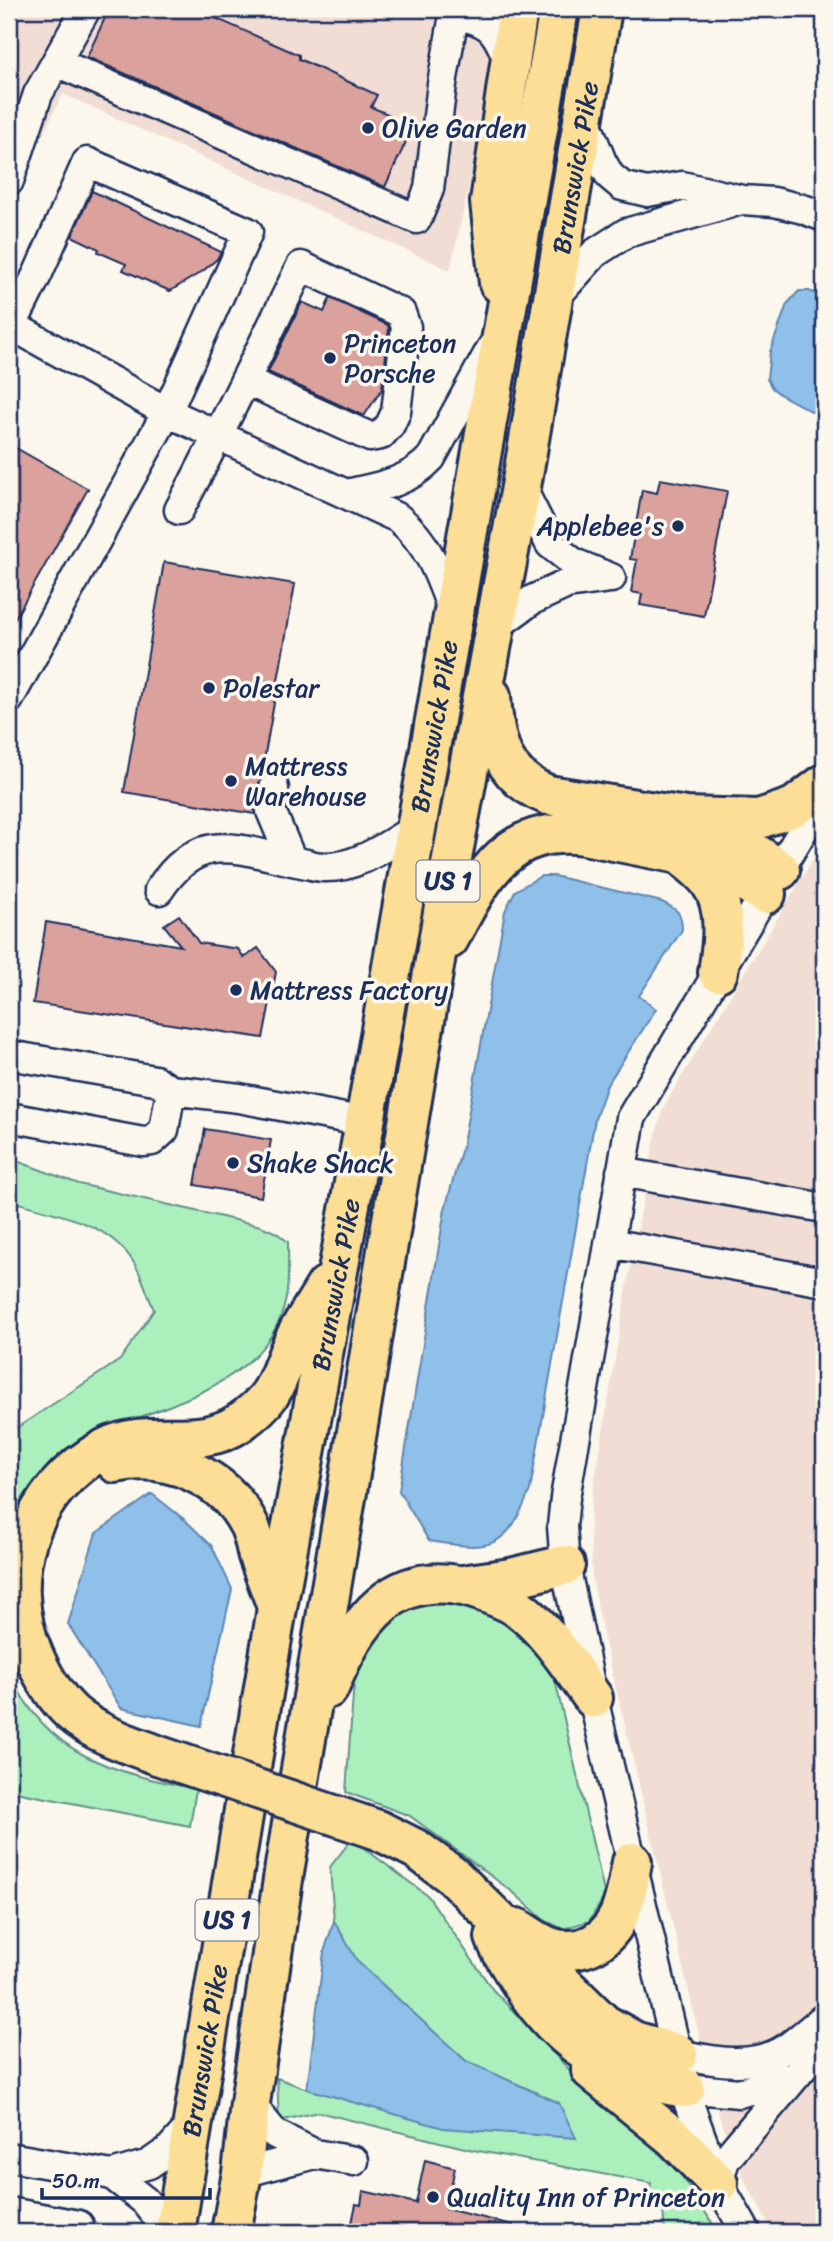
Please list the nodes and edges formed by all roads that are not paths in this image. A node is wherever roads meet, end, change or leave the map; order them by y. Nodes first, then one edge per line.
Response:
1 (86, 9) edge
2 (518, 9) edge
3 (559, 9) edge
4 (602, 9) edge
5 (455, 11) edge
6 (56, 62) junction
7 (510, 64) junction
8 (584, 116) junction
9 (9, 181) edge
10 (682, 186) junction
11 (742, 200) junction
12 (691, 214) junction
13 (824, 217) edge
14 (552, 301) junction
15 (10, 324) edge
16 (504, 327) junction
17 (245, 380) junction
18 (167, 412) junction
19 (219, 437) junction
20 (521, 487) junction
21 (346, 494) junction
22 (179, 510) dead end
23 (454, 614) junction
24 (493, 643) junction
25 (9, 699) edge
26 (824, 784) edge
27 (274, 788) dead end
28 (824, 795) edge
29 (416, 828) junction
30 (682, 835) junction
31 (292, 861) junction
32 (773, 882) junction
33 (159, 890) dead end
34 (434, 967) junction
35 (718, 972) junction
36 (9, 1055) edge
37 (171, 1090) junction
38 (9, 1117) edge
39 (365, 1122) junction
40 (621, 1172) junction
41 (824, 1208) edge
42 (609, 1243) junction
43 (339, 1263) junction
44 (824, 1282) edge
45 (50, 1497) junction
46 (565, 1565) junction
47 (459, 1585) junction
48 (277, 1608) junction
49 (593, 1698) junction
50 (303, 1755) junction
51 (632, 1862) junction
52 (485, 1909) junction
53 (824, 2018) edge
54 (553, 2026) junction
55 (824, 2028) edge
56 (681, 2071) junction
57 (794, 2077) junction
58 (250, 2103) junction
59 (195, 2120) junction
60 (315, 2154) junction
61 (9, 2157) edge
62 (354, 2161) dead end
63 (242, 2173) junction
64 (112, 2175) junction
65 (718, 2183) junction
66 (9, 2212) edge
67 (80, 2232) edge
68 (169, 2232) edge
69 (175, 2232) edge
70 (231, 2232) edge
71 (746, 2232) edge

1 - 6 street
2 - 7 highway
3 - 16 highway, Brunswick Pike / US 1
4 - 8 highway, Brunswick Pike / US 1
5 - 6 street
5 - 7 street
6 - 9 street
7 - 16 highway
8 - 10 street
8 - 14 highway, Brunswick Pike / US 1
10 - 11 street
10 - 12 street
11 - 12 street
11 - 13 street
12 - 14 street
14 - 20 highway, Brunswick Pike / US 1
15 - 18 street
15 - 18 street
16 - 21 street
16 - 23 highway, Brunswick Pike / US 1
17 - 17 street
17 - 19 street
18 - 19 street
18 - 25 street
19 - 21 street
19 - 22 street
20 - 24 highway, Brunswick Pike / US 1
20 - 24 street
21 - 23 street
23 - 29 highway, Brunswick Pike / US 1
24 - 30 highway
24 - 34 highway, Brunswick Pike / US 1
26 - 30 highway
27 - 31 street
28 - 32 street
29 - 31 street
29 - 39 highway, Brunswick Pike / US 1
30 - 32 highway
30 - 34 highway
30 - 35 highway
31 - 33 street
32 - 35 street
34 - 50 highway, Brunswick Pike / US 1
35 - 40 street
36 - 37 street
37 - 38 street
37 - 39 street
39 - 43 highway, Brunswick Pike / US 1
40 - 41 street
40 - 42 street
42 - 44 street
42 - 46 street
43 - 45 highway
43 - 48 highway, Brunswick Pike / US 1
45 - 48 highway
45 - 52 highway, bridge
46 - 47 highway
46 - 49 street
47 - 49 highway
47 - 50 highway
48 - 59 highway, Brunswick Pike / US 1
49 - 51 street
50 - 58 highway, Brunswick Pike / US 1
51 - 52 highway
51 - 56 street
52 - 54 highway
52 - 56 highway
53 - 56 street
54 - 56 highway
54 - 65 highway
55 - 57 street
56 - 57 street
56 - 65 street
57 - 65 street
58 - 60 street
58 - 63 highway, Brunswick Pike / US 1
59 - 64 street
59 - 69 highway, Brunswick Pike / US 1
60 - 62 street
60 - 63 street
61 - 64 street
63 - 70 highway, Brunswick Pike / US 1
64 - 68 street
65 - 71 street
66 - 67 street

